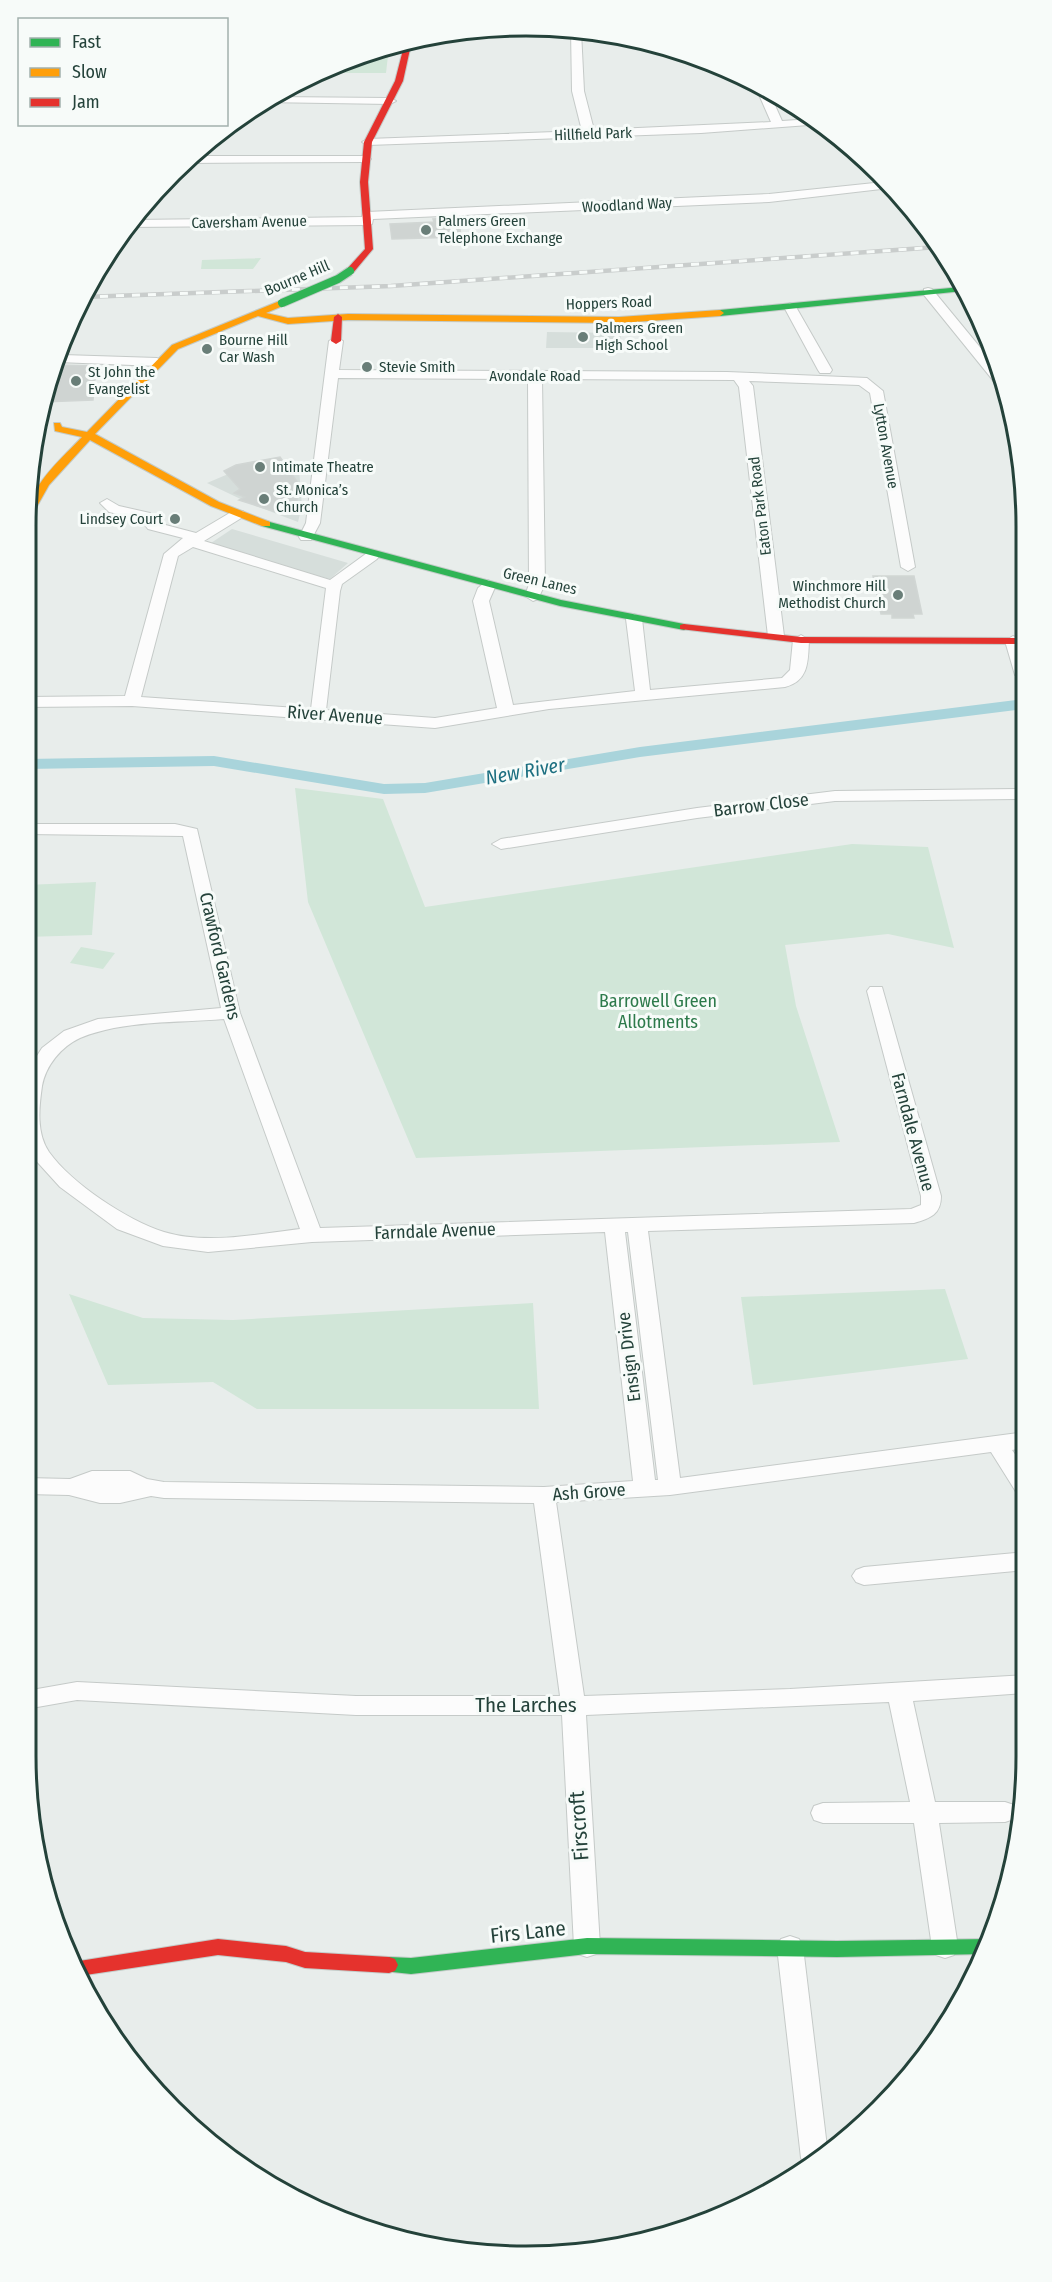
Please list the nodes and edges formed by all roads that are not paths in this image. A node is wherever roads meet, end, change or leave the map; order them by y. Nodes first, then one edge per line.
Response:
1 (576, 39) edge
2 (406, 51) edge
3 (284, 100) edge
4 (768, 100) edge
5 (390, 101) junction
6 (804, 123) edge
7 (778, 125) junction
8 (589, 135) junction
9 (368, 142) junction
10 (365, 159) junction
11 (201, 160) edge
12 (878, 186) edge
13 (367, 218) junction
14 (141, 224) edge
15 (955, 290) edge
16 (928, 292) junction
17 (790, 307) junction
18 (256, 313) junction
19 (338, 317) junction
20 (336, 341) joint
21 (65, 359) edge
22 (157, 362) junction
23 (990, 367) edge
24 (825, 370) dead end
25 (331, 371) junction
26 (535, 376) junction
27 (739, 378) junction
28 (47, 423) edge
29 (83, 433) junction
30 (37, 498) edge
31 (107, 503) dead end
32 (238, 514) junction
33 (306, 537) junction
34 (192, 539) junction
35 (372, 555) junction
36 (908, 567) dead end
37 (488, 585) junction
38 (334, 586) junction
39 (533, 596) junction
40 (634, 619) junction
41 (776, 636) junction
42 (801, 640) junction
43 (1016, 641) edge
44 (643, 695) junction
45 (132, 701) junction
46 (36, 702) edge
47 (506, 711) junction
48 (318, 714) junction
49 (1016, 794) edge
50 (36, 829) edge
51 (501, 844) dead end
52 (876, 991) dead end
53 (231, 1013) junction
54 (36, 1072) edge
55 (36, 1144) edge
56 (637, 1226) junction
57 (614, 1227) junction
58 (312, 1235) junction
59 (1016, 1442) edge
60 (998, 1445) junction
61 (1016, 1474) edge
62 (36, 1486) edge
63 (670, 1487) junction
64 (645, 1488) junction
65 (544, 1495) junction
66 (1016, 1562) edge
67 (864, 1576) dead end
68 (1016, 1685) edge
69 (899, 1693) junction
70 (36, 1698) edge
71 (573, 1706) junction
72 (1005, 1812) dead end
73 (823, 1813) dead end
74 (925, 1813) junction
75 (978, 1946) edge
76 (587, 1947) junction
77 (790, 1947) junction
78 (945, 1947) junction
79 (84, 1968) edge
80 (814, 2152) edge

1 - 8 street
2 - 5 main road, Bourne Hill
3 - 5 street
4 - 7 street
5 - 9 main road, Bourne Hill
6 - 7 street, Hillfield Park
7 - 8 street, Hillfield Park
8 - 9 street, Hillfield Park
9 - 10 main road, Bourne Hill
10 - 11 street
10 - 13 main road, Bourne Hill
12 - 13 street, Woodland Way
13 - 14 street, Caversham Avenue
13 - 18 main road, Bourne Hill, bridge
15 - 16 main road, Hoppers Road
16 - 17 main road, Hoppers Road
16 - 23 street
17 - 19 main road, Hoppers Road
17 - 24 street
18 - 19 main road, Hoppers Road
18 - 22 main road, Bourne Hill
19 - 20 main road
20 - 25 street
21 - 22 street
22 - 29 main road, Bourne Hill
25 - 26 street, Avondale Road
25 - 33 street
26 - 27 street, Avondale Road
26 - 39 street
27 - 36 street, Lytton Avenue
27 - 41 street, Eaton Park Road
28 - 29 main road, Green Lanes
29 - 30 main road, Bourne Hill
29 - 32 main road, Green Lanes
31 - 34 street
32 - 33 main road, Green Lanes
32 - 34 street
33 - 35 main road, Green Lanes
34 - 38 street
34 - 45 street
35 - 37 main road, Green Lanes
35 - 38 street
37 - 39 main road, Green Lanes
37 - 47 street
38 - 48 street
39 - 40 main road, Green Lanes
40 - 41 main road, Green Lanes
40 - 44 street
41 - 42 main road, Green Lanes
42 - 43 main road, Green Lanes
42 - 44 street, River Avenue
44 - 47 street, River Avenue
45 - 46 street, River Avenue
45 - 48 street, River Avenue
47 - 48 street, River Avenue
49 - 51 street, Barrow Close
50 - 53 street, Crawford Gardens
52 - 56 street, Farndale Avenue
53 - 54 street, Farndale Avenue
53 - 58 street, Crawford Gardens
55 - 58 street, Farndale Avenue
56 - 57 street, Farndale Avenue
56 - 63 street, Ensign Drive
57 - 58 street, Farndale Avenue
57 - 64 street, Ensign Drive
59 - 60 street, Ash Grove
60 - 61 street
60 - 63 street, Ash Grove
62 - 65 street, Ash Grove
63 - 64 street, Ash Grove
64 - 65 street, Ash Grove
65 - 71 street, Firscroft
66 - 67 street
68 - 69 street, The Larches
69 - 71 street, The Larches
69 - 74 street
70 - 71 street, The Larches
71 - 76 street, Firscroft
72 - 74 street
73 - 74 street
74 - 78 street
75 - 78 main road, Firs Lane
76 - 77 main road, Firs Lane
76 - 79 main road, Firs Lane
77 - 78 main road, Firs Lane
77 - 80 street

